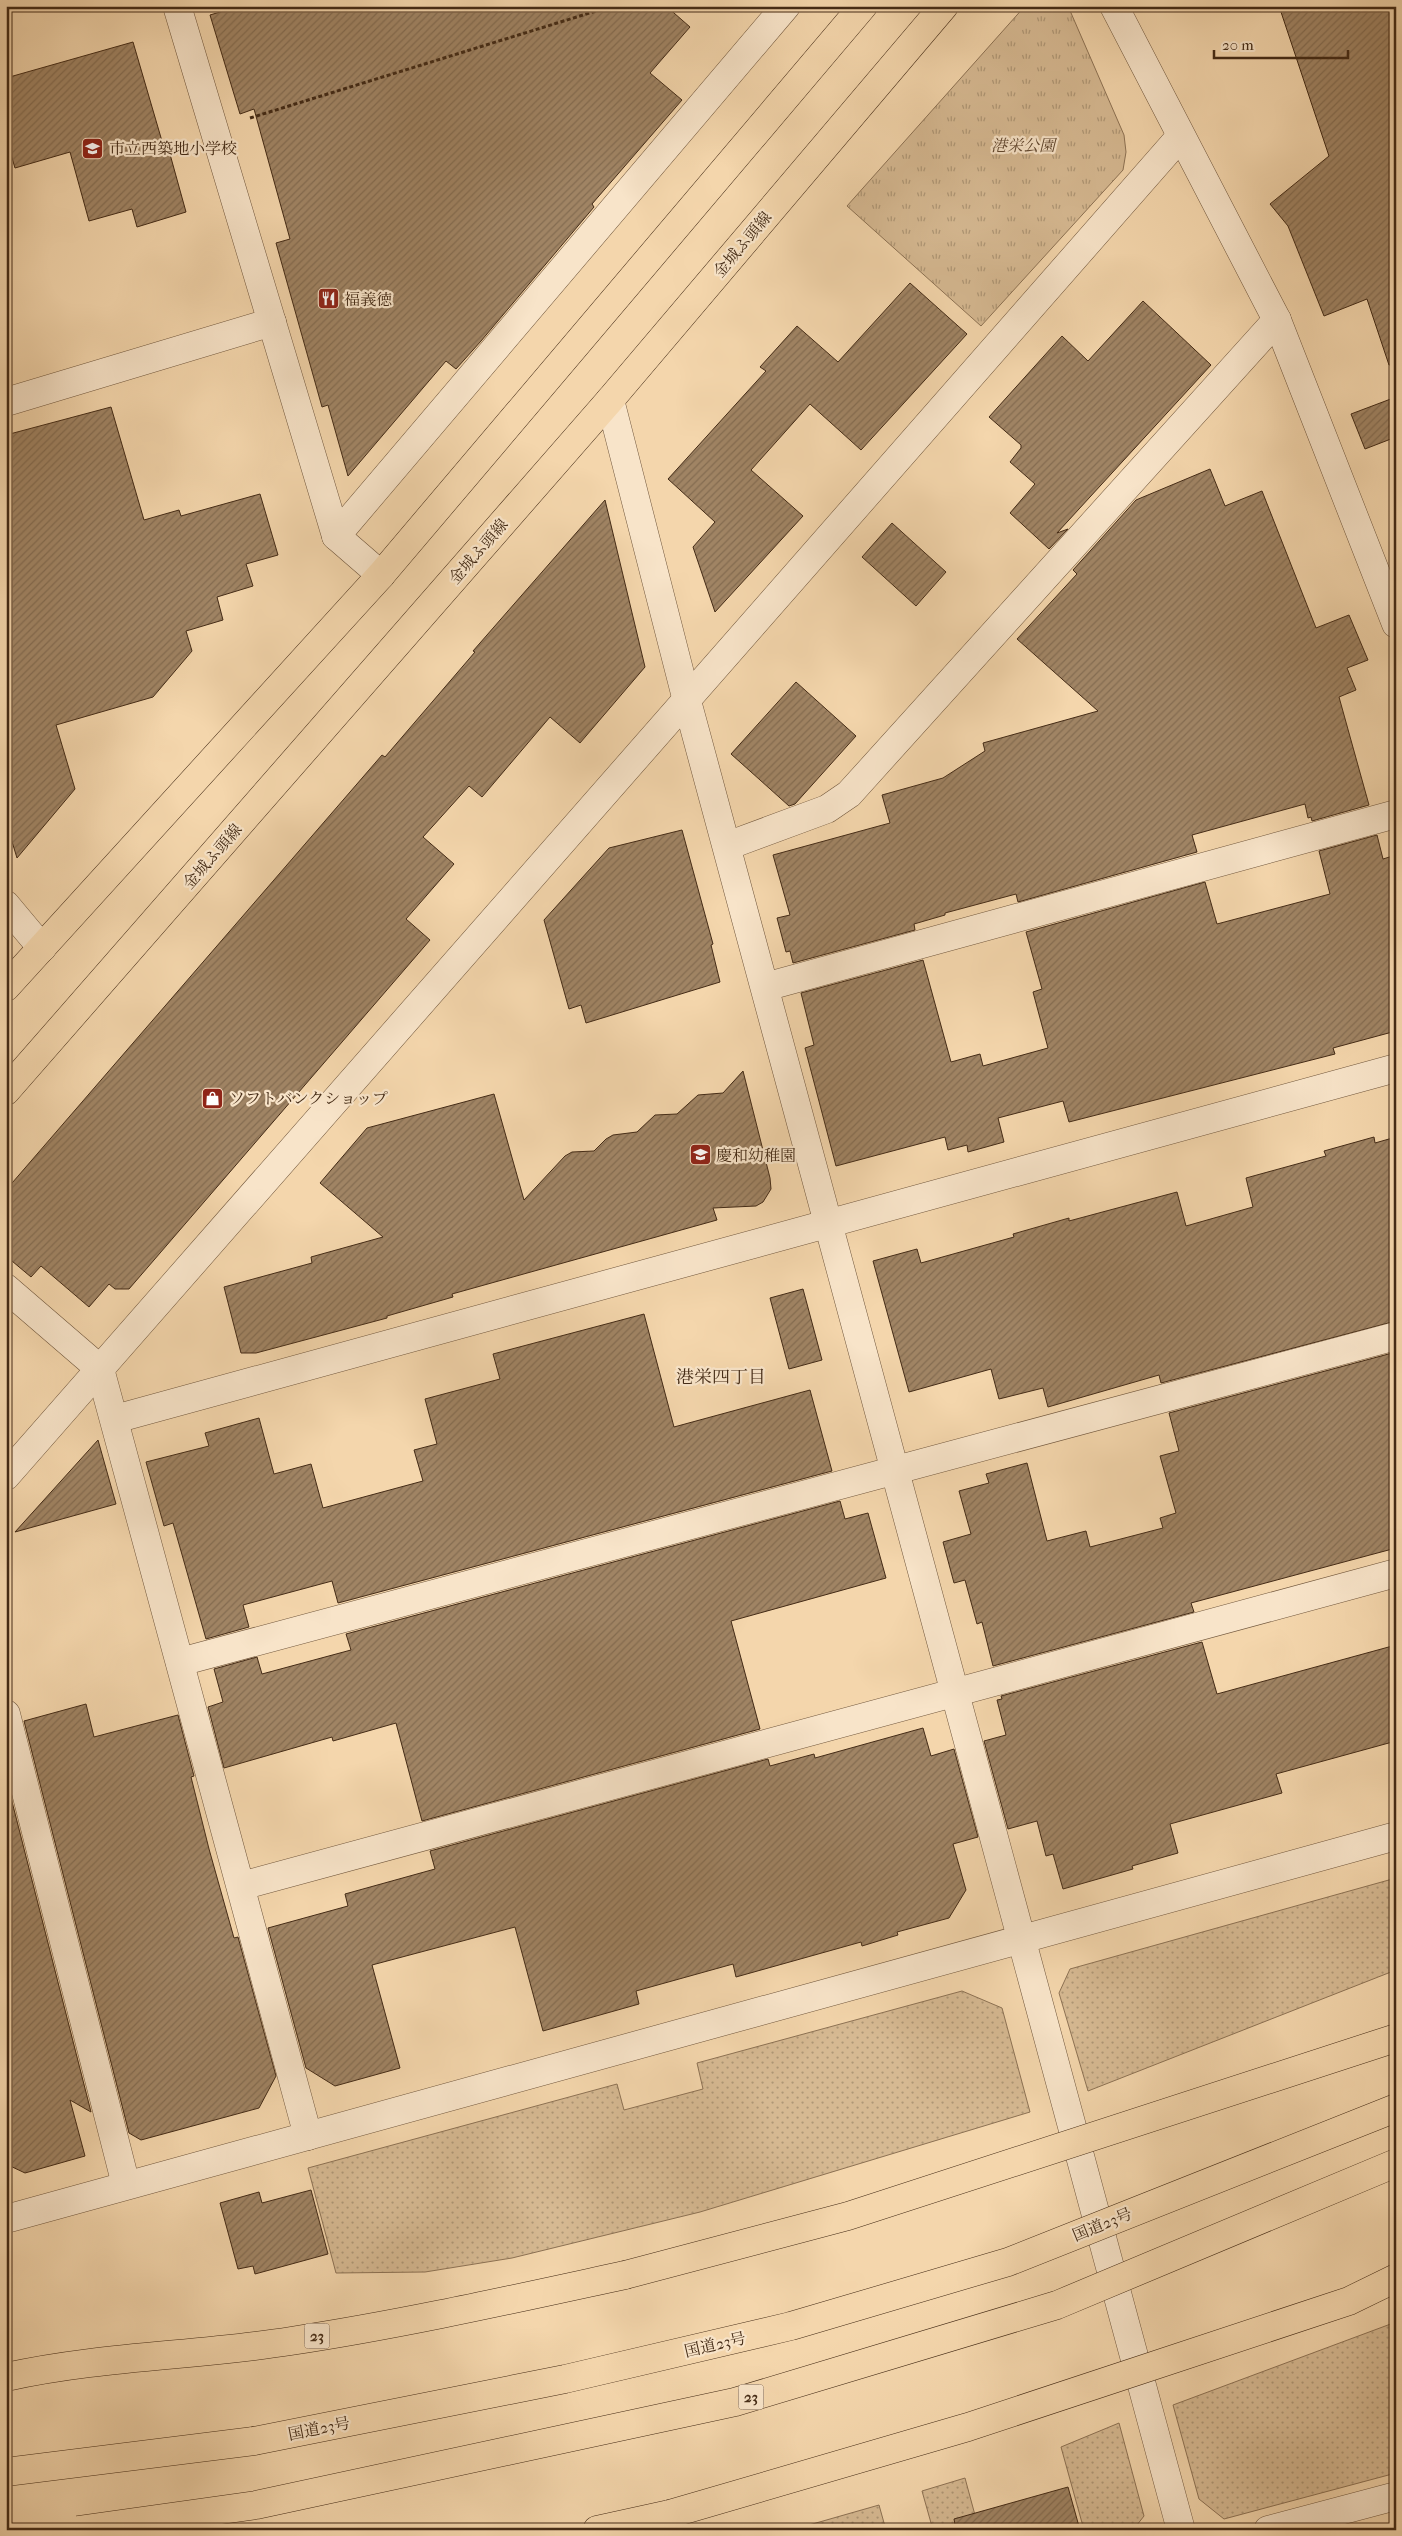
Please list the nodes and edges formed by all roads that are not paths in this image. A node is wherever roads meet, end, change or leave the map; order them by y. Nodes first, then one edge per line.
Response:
1 (177, 6) edge
2 (786, 6) edge
3 (863, 6) edge
4 (944, 6) edge
5 (1114, 6) edge
6 (1180, 137) junction
7 (1277, 320) junction
8 (272, 322) junction
9 (610, 400) junction
10 (6, 402) edge
11 (336, 536) junction
12 (381, 576) junction
13 (1396, 624) edge
14 (687, 701) junction
15 (1396, 814) edge
16 (727, 846) junction
17 (6, 905) edge
18 (42, 948) junction
19 (765, 986) junction
20 (6, 987) edge
21 (1396, 1068) edge
22 (6, 1091) edge
23 (828, 1224) junction
24 (6, 1288) edge
25 (1396, 1336) edge
26 (100, 1368) junction
27 (115, 1419) junction
28 (895, 1470) junction
29 (6, 1476) edge
30 (1396, 1573) edge
31 (180, 1662) junction
32 (955, 1692) junction
33 (6, 1714) edge
34 (1396, 1836) edge
35 (241, 1886) junction
36 (1021, 1939) junction
37 (1396, 2038) edge
38 (1396, 2108) edge
39 (308, 2136) junction
40 (1396, 2163) edge
41 (126, 2186) junction
42 (6, 2219) edge
43 (1396, 2278) edge
44 (6, 2377) edge
45 (6, 2472) edge
46 (1396, 2496) edge
47 (78, 2530) edge
48 (597, 2530) edge
49 (1181, 2530) edge
50 (1268, 2530) edge

1 - 8 street
2 - 11 street
3 - 12 main road
4 - 9 main road, 金城ふ頭線
5 - 6 street
6 - 7 street
6 - 14 street
7 - 13 street
7 - 16 street
8 - 10 street
8 - 11 street
9 - 14 street
9 - 22 main road, 金城ふ頭線
11 - 12 street
12 - 18 main road
14 - 16 street
14 - 26 street
15 - 19 street
16 - 19 street
17 - 18 street
18 - 20 main road
19 - 23 street
21 - 23 street
23 - 27 street
23 - 28 street
24 - 26 street
25 - 28 street
26 - 27 street
26 - 29 street
27 - 31 street
28 - 31 street
28 - 32 street
30 - 32 street
31 - 35 street
32 - 35 street
32 - 36 street
33 - 41 street
34 - 36 street
35 - 39 street
36 - 39 street
36 - 49 street
37 - 44 main road, 23, bridge
38 - 45 main road, 国道23号, bridge
39 - 41 street
40 - 47 main road, 23, bridge
41 - 42 street
43 - 48 main road, bridge
46 - 50 street

